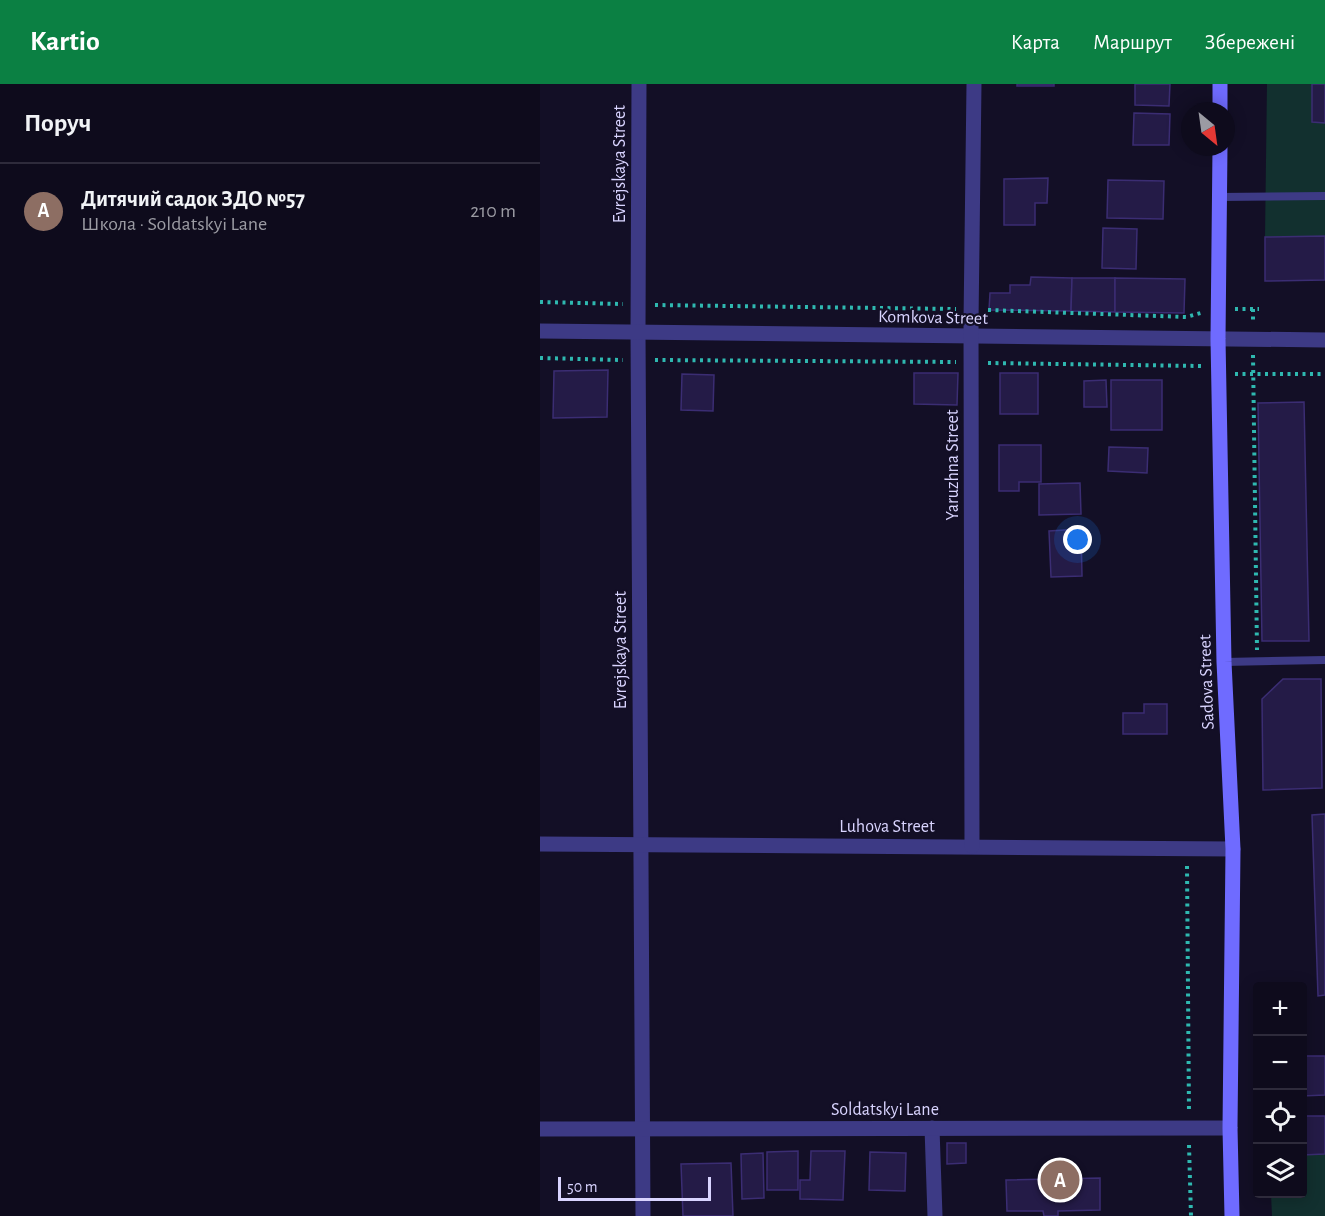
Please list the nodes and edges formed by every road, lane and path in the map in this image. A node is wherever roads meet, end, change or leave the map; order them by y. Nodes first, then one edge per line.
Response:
1 (639, 84) edge
2 (974, 84) edge
3 (1220, 84) edge
4 (1220, 102) edge
5 (1220, 156) edge
6 (1325, 196) edge
7 (1220, 197) junction
8 (540, 302) edge
9 (638, 305) junction
10 (1218, 309) junction
11 (1259, 309) dead end
12 (972, 310) junction
13 (540, 331) edge
14 (638, 332) junction
15 (971, 337) junction
16 (1218, 339) junction
17 (1253, 339) junction
18 (1325, 340) edge
19 (540, 358) edge
20 (638, 360) junction
21 (971, 363) junction
22 (1219, 374) junction
23 (1253, 374) junction
24 (1325, 374) edge
25 (1325, 660) edge
26 (1257, 661) junction
27 (1224, 662) junction
28 (540, 844) edge
29 (640, 845) junction
30 (972, 846) junction
31 (1187, 849) junction
32 (1233, 849) junction
33 (643, 1128) junction
34 (932, 1128) junction
35 (1189, 1128) junction
36 (1230, 1128) junction
37 (540, 1129) edge
38 (643, 1216) edge
39 (935, 1216) edge
40 (1191, 1216) edge
41 (1232, 1216) edge

1 - 9 street, Evrejskaya Street
2 - 12 street, Yaruzhna Street
3 - 4 street
5 - 7 street, Sadova Street
6 - 7 lane
7 - 10 street, Sadova Street
8 - 9 path
9 - 12 path
9 - 14 street, Evrejskaya Street
10 - 11 path
10 - 12 path
10 - 16 street, Sadova Street
12 - 15 street, Yaruzhna Street
13 - 14 street, Komkova Street
14 - 15 street, Komkova Street
14 - 20 street, Evrejskaya Street
15 - 16 street, Komkova Street
15 - 21 street, Yaruzhna Street
16 - 17 street, Komkova Street
16 - 22 street, Sadova Street
17 - 18 street, Komkova Street
17 - 23 path
19 - 20 path
20 - 21 path
20 - 29 street, Evrejskaya Street
21 - 22 path
21 - 30 street, Yaruzhna Street
22 - 23 path
22 - 27 street, Sadova Street
23 - 24 path
23 - 26 path
25 - 26 lane
26 - 27 lane
27 - 32 street, Sadova Street
28 - 29 street, Luhova Street
29 - 30 street, Luhova Street
29 - 33 street, Evrejskaya Street
30 - 31 street, Luhova Street
31 - 32 street, Luhova Street
31 - 35 path
32 - 36 street, Sadova Street
33 - 34 street, Soldatskyi Lane
33 - 37 street, Soldatskyi Lane
33 - 38 street, Evrejskaya Street
34 - 35 street, Soldatskyi Lane
34 - 39 street
35 - 36 street, Soldatskyi Lane
35 - 40 path
36 - 41 street, Sadova Street

